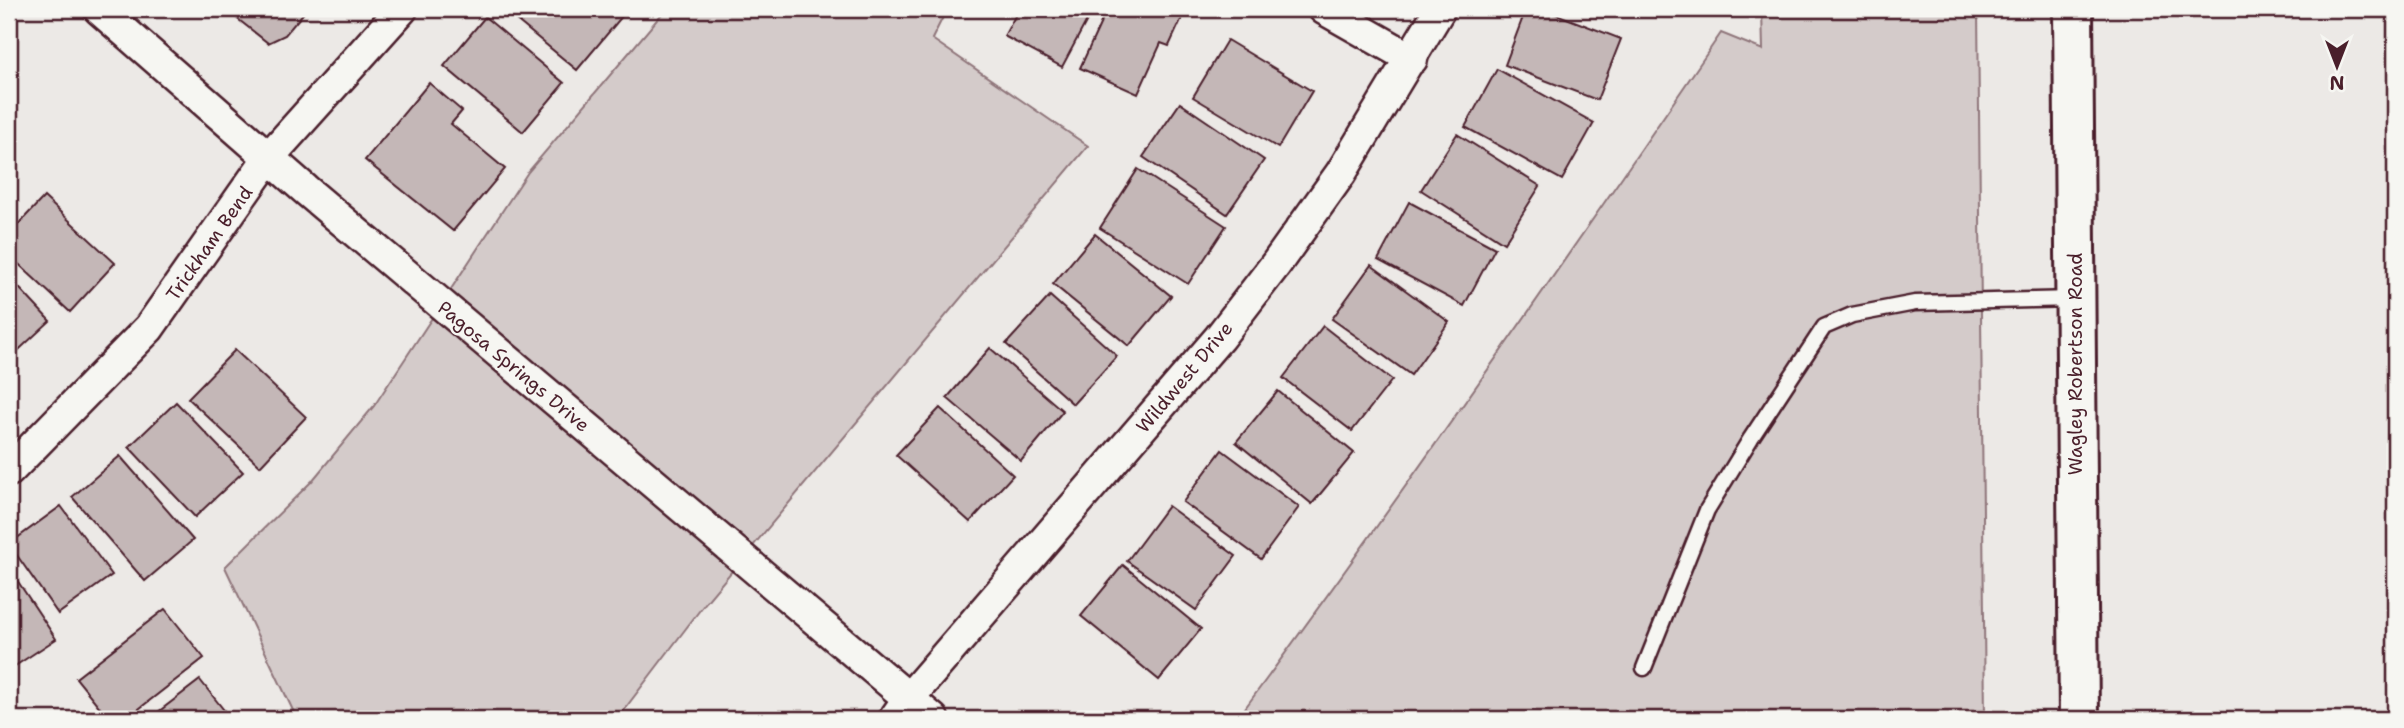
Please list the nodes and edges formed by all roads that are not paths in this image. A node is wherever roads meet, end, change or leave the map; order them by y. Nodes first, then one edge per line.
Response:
1 (99, 9) edge
2 (402, 9) edge
3 (1324, 9) edge
4 (1440, 9) edge
5 (2073, 9) edge
6 (1412, 59) junction
7 (269, 157) junction
8 (2074, 299) junction
9 (9, 471) edge
10 (1644, 668) dead end
11 (901, 709) edge
12 (933, 719) edge
13 (2079, 719) edge

1 - 7 street, Pagosa Springs Drive
2 - 7 street, Trickham Bend
3 - 6 street
4 - 6 street, Wildwest Drive
5 - 8 street, Wagley Robertson Road
6 - 11 street, Wildwest Drive
7 - 9 street, Trickham Bend
7 - 11 street, Pagosa Springs Drive
8 - 10 lane
8 - 13 street, Wagley Robertson Road
11 - 12 street, Pagosa Springs Drive

